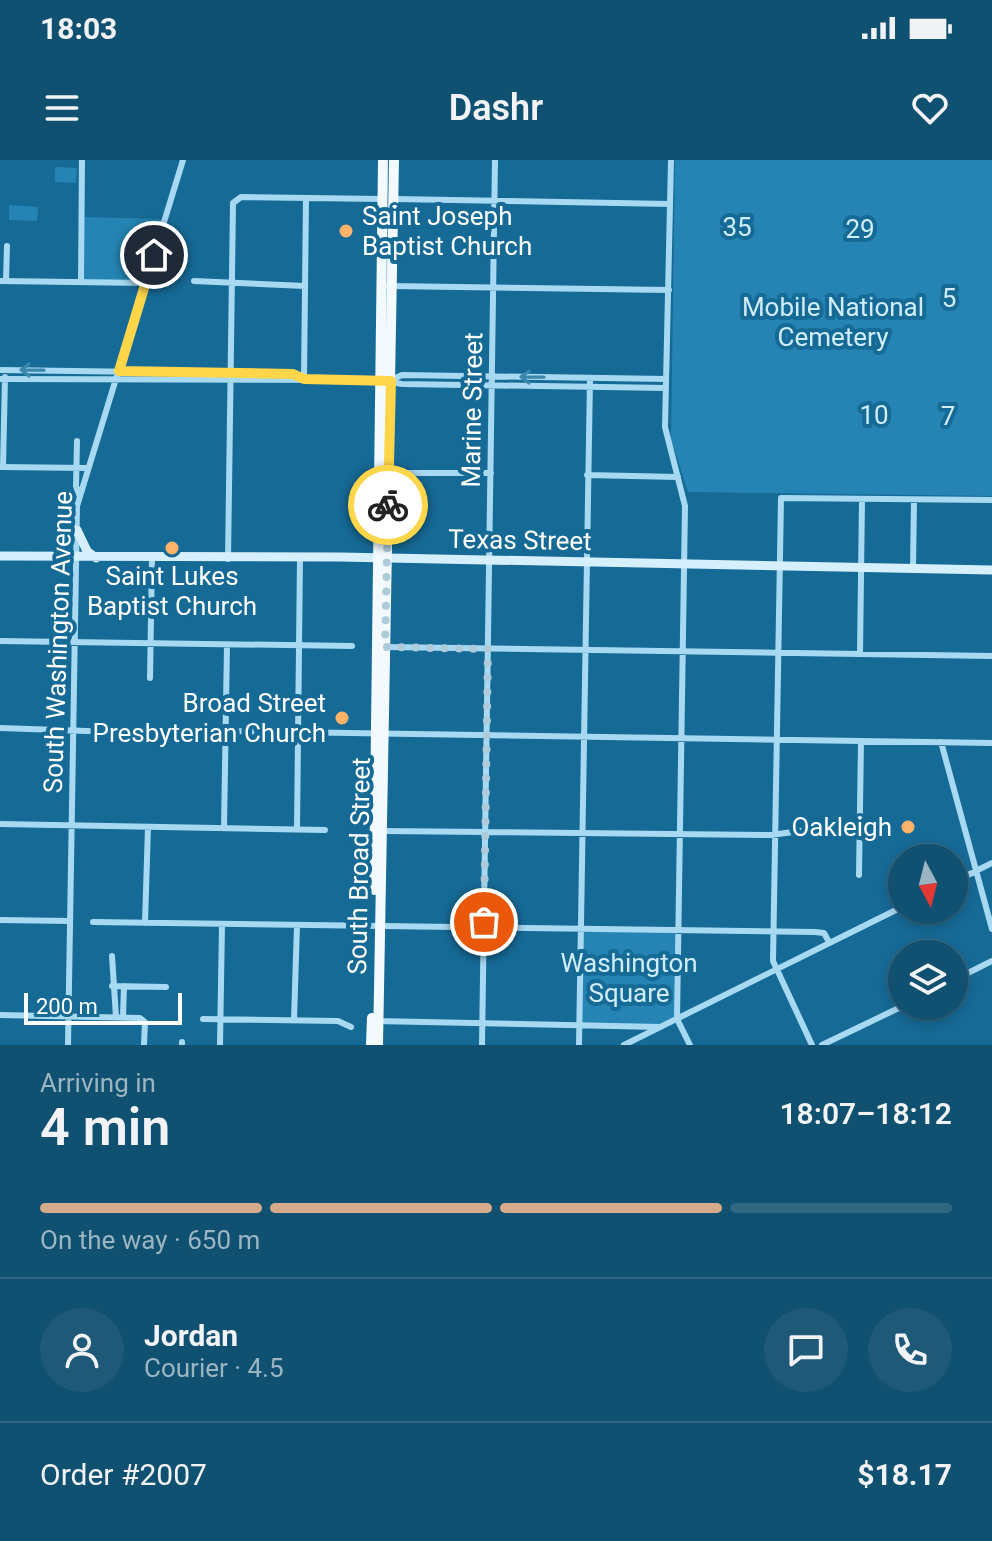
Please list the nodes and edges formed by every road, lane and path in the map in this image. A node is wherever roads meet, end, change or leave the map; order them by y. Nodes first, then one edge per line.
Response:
1 (82, 160) edge
2 (183, 160) edge
3 (383, 160) edge
4 (394, 160) edge
5 (495, 160) edge
6 (671, 160) edge
7 (306, 198) junction
8 (388, 199) junction
9 (495, 202) junction
10 (670, 204) junction
11 (7, 246) dead end
12 (3, 281) edge
13 (194, 281) dead end
14 (81, 282) junction
15 (146, 283) junction
16 (231, 284) junction
17 (305, 286) junction
18 (386, 286) junction
19 (493, 288) junction
20 (669, 290) junction
21 (3, 370) edge
22 (76, 371) junction
23 (119, 371) junction
24 (151, 372) junction
25 (231, 373) junction
26 (492, 377) junction
27 (590, 378) junction
28 (2, 379) edge
29 (304, 379) junction
30 (666, 379) junction
31 (76, 380) junction
32 (116, 380) junction
33 (385, 380) junction
34 (151, 381) junction
35 (231, 382) junction
36 (492, 386) junction
37 (589, 387) junction
38 (666, 388) junction
39 (77, 441) dead end
40 (2, 467) edge
41 (77, 468) junction
42 (88, 468) junction
43 (384, 473) junction
44 (491, 473) junction
45 (587, 475) junction
46 (678, 477) junction
47 (79, 495) junction
48 (862, 499) junction
49 (914, 500) junction
50 (992, 500) edge
51 (77, 530) junction
52 (0, 556) edge
53 (76, 557) junction
54 (300, 557) junction
55 (96, 558) junction
56 (152, 558) junction
57 (228, 559) junction
58 (382, 559) junction
59 (490, 562) junction
60 (586, 563) junction
61 (684, 564) junction
62 (780, 566) junction
63 (861, 567) junction
64 (913, 568) junction
65 (992, 570) edge
66 (0, 641) edge
67 (74, 642) junction
68 (151, 644) junction
69 (227, 645) junction
70 (299, 646) junction
71 (352, 646) dead end
72 (381, 647) junction
73 (488, 649) junction
74 (584, 650) junction
75 (682, 651) junction
76 (778, 653) junction
77 (860, 654) junction
78 (992, 656) edge
79 (150, 678) dead end
80 (0, 728) edge
81 (73, 729) junction
82 (225, 731) junction
83 (144, 733) dead end
84 (298, 733) junction
85 (380, 734) junction
86 (487, 736) junction
87 (583, 737) junction
88 (681, 739) junction
89 (777, 739) junction
90 (861, 741) junction
91 (941, 742) junction
92 (992, 743) edge
93 (859, 823) junction
94 (0, 824) edge
95 (72, 826) junction
96 (148, 827) junction
97 (224, 828) junction
98 (297, 829) junction
99 (325, 830) dead end
100 (378, 831) junction
101 (485, 832) junction
102 (582, 834) junction
103 (680, 835) junction
104 (776, 835) junction
105 (992, 863) edge
106 (977, 870) junction
107 (859, 875) dead end
108 (968, 875) edge
109 (888, 914) edge
110 (0, 920) edge
111 (70, 921) junction
112 (93, 922) dead end
113 (145, 923) junction
114 (222, 924) junction
115 (297, 925) junction
116 (376, 926) junction
117 (484, 928) junction
118 (581, 929) junction
119 (992, 929) edge
120 (678, 931) junction
121 (774, 932) junction
122 (829, 942) junction
123 (112, 956) dead end
124 (992, 961) edge
125 (776, 969) junction
126 (968, 973) edge
127 (112, 986) junction
128 (124, 986) junction
129 (166, 987) dead end
130 (888, 1013) edge
131 (0, 1015) edge
132 (69, 1016) junction
133 (119, 1017) junction
134 (203, 1019) dead end
135 (221, 1019) junction
136 (677, 1019) junction
137 (294, 1020) junction
138 (375, 1021) junction
139 (483, 1023) junction
140 (580, 1025) junction
141 (351, 1027) dead end
142 (661, 1027) junction
143 (68, 1045) edge
144 (144, 1045) edge
145 (220, 1045) edge
146 (371, 1045) edge
147 (378, 1045) edge
148 (482, 1045) edge
149 (579, 1045) edge
150 (624, 1045) edge
151 (690, 1045) edge
152 (812, 1045) edge
153 (822, 1045) edge

1 - 14 street
2 - 15 street, South Washington Avenue
3 - 8 main road
4 - 8 main road
5 - 9 street, Marine Street
6 - 10 street
7 - 8 street
7 - 16 street
7 - 17 street
8 - 9 street
8 - 18 main road
9 - 10 street
9 - 19 street, Marine Street
10 - 20 street
11 - 12 street
12 - 14 street
13 - 16 street
14 - 15 street
15 - 23 street, South Washington Avenue
16 - 17 street
16 - 25 street
17 - 29 street
18 - 19 street
18 - 33 main road
19 - 20 street
19 - 26 street, Marine Street
20 - 30 street
22 -> 21 street
21 - 28 street
22 - 23 street
22 - 31 street
23 - 24 street
23 - 32 street, South Washington Avenue
24 - 25 street
24 - 34 street
25 - 29 street
25 - 35 street
27 -> 26 street
26 - 33 street
26 - 36 street, Marine Street
27 - 30 street
27 - 37 street
28 - 31 street
28 - 40 street
29 - 33 street
29 - 35 street
30 - 38 street
31 - 32 street
32 - 34 street
32 - 42 street, South Washington Avenue
33 - 36 street
33 - 43 main road
34 - 35 street
35 - 57 street
36 - 37 street
36 - 44 street, Marine Street
37 - 38 street
37 - 45 street
38 - 46 street
39 - 41 street
40 - 41 street
41 - 42 street
41 - 47 street
42 - 47 street, South Washington Avenue
43 - 44 street
43 - 58 main road
44 - 59 street, Marine Street
45 - 46 street
45 - 60 street
46 - 61 street
47 - 51 street, South Washington Avenue
48 - 49 street
48 - 62 street
48 - 63 street
49 - 50 street
49 - 64 street
51 - 53 street, South Washington Avenue
51 - 55 street
52 - 53 street, Texas Street
53 - 55 street, Texas Street
53 - 67 street, South Washington Avenue
54 - 57 street, Texas Street
54 - 58 street, Texas Street
54 - 70 street
55 - 56 street, Texas Street
56 - 57 street, Texas Street
56 - 68 street
58 - 59 street, Texas Street
58 - 72 main road
59 - 60 street, Texas Street
59 - 73 street, Marine Street
60 - 61 street, Texas Street
60 - 74 street
61 - 62 street, Texas Street
61 - 75 street
62 - 63 street, Texas Street
62 - 76 street
63 - 64 street, Texas Street
63 - 77 street
64 - 65 street, Texas Street
66 - 67 street
67 - 68 street
67 - 81 street, South Washington Avenue
68 - 69 street
68 - 79 street
69 - 70 street
69 - 82 street
70 - 71 street
70 - 84 street
72 - 73 street
72 - 85 main road
73 - 74 street
73 - 86 street, Marine Street
74 - 75 street
74 - 87 street
75 - 76 street
75 - 88 street
76 - 77 street
76 - 89 street
77 - 78 street
80 - 81 street
81 - 83 street
81 - 95 street, South Washington Avenue
82 - 84 street
82 - 97 street
84 - 85 street
84 - 98 street
85 - 86 street
85 - 100 main road
86 - 87 street
86 - 101 street, Marine Street
87 - 88 street
87 - 102 street
88 - 89 street
88 - 103 street
89 - 90 street
89 - 104 street
90 - 91 street
90 - 93 street
91 - 92 street
91 - 106 street
93 - 104 street
93 - 107 street
94 - 95 street
95 - 96 street
95 - 111 street, South Washington Avenue
96 - 97 street
96 - 113 street
97 - 98 street
98 - 99 street
100 - 101 street
100 - 116 main road
101 - 102 street
101 - 117 street, Marine Street
102 - 103 street
102 - 118 street
103 - 104 street
103 - 120 street
104 - 121 street
105 - 106 street
106 - 108 street
106 - 119 street
109 - 122 street
110 - 111 street
111 - 132 street, South Washington Avenue
112 - 113 street
113 - 114 street
114 - 115 street
114 - 135 street
115 - 116 street
115 - 137 street
116 - 117 street
116 - 138 main road
117 - 118 street
117 - 139 street, Marine Street
118 - 120 street
118 - 140 street
120 - 121 street
120 - 136 street
121 - 122 street
121 - 125 street
122 - 125 street
123 - 127 street
124 - 126 street
125 - 136 street
125 - 152 street
127 - 128 street
127 - 133 street
128 - 129 street
128 - 133 street
130 - 153 street
131 - 132 street
132 - 133 street
132 - 143 street, South Washington Avenue
133 - 144 street
134 - 135 street
135 - 137 street
135 - 145 street
136 - 142 street
136 - 151 street
137 - 141 street
138 - 139 street
138 - 146 main road
138 - 147 main road
139 - 140 street
139 - 148 street, Marine Street
140 - 142 street
140 - 149 street
142 - 150 street

